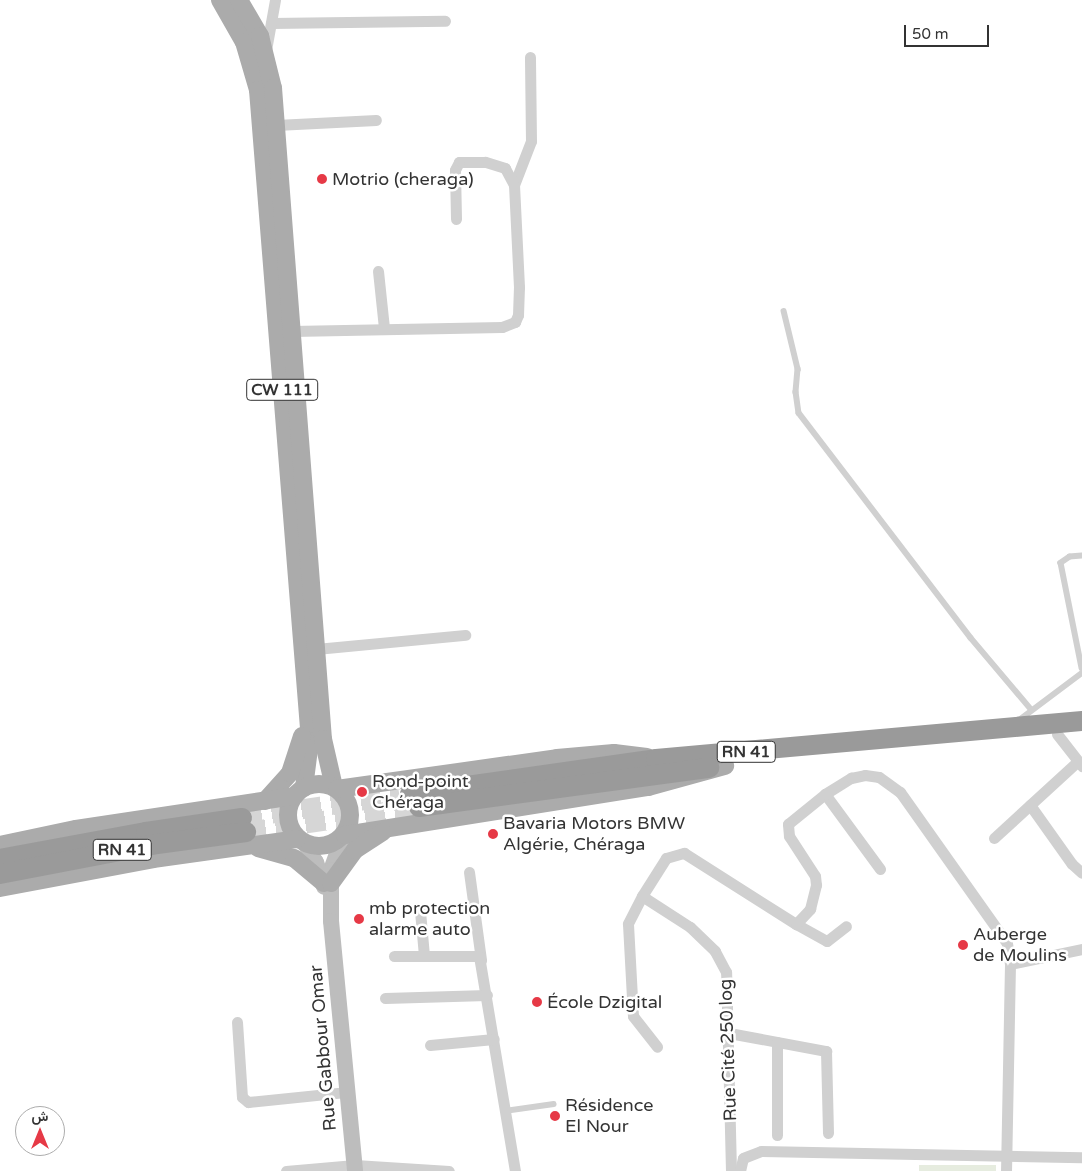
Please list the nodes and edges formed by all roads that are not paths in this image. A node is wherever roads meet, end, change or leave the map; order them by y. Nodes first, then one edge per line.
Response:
1 (220, 0) edge
2 (239, 0) edge
3 (275, 0) edge
4 (445, 22) dead end
5 (271, 23) junction
6 (258, 55) junction
7 (530, 57) dead end
8 (376, 120) dead end
9 (276, 125) junction
10 (514, 185) junction
11 (456, 219) dead end
12 (378, 271) dead end
13 (784, 310) dead end
14 (384, 328) junction
15 (292, 331) junction
16 (1082, 556) edge
17 (465, 634) dead end
18 (316, 649) junction
19 (1082, 668) edge
20 (1082, 673) edge
21 (306, 698) junction
22 (1031, 709) junction
23 (1082, 721) edge
24 (1013, 725) junction
25 (1082, 733) edge
26 (1058, 734) junction
27 (656, 759) junction
28 (1080, 763) edge
29 (725, 766) junction
30 (336, 788) junction
31 (299, 792) junction
32 (825, 794) junction
33 (265, 801) junction
34 (1030, 805) junction
35 (393, 827) junction
36 (246, 832) junction
37 (344, 836) junction
38 (994, 838) dead end
39 (301, 842) junction
40 (0, 845) edge
41 (0, 859) edge
42 (880, 869) dead end
43 (469, 872) dead end
44 (1082, 873) edge
45 (0, 874) edge
46 (327, 883) junction
47 (0, 888) edge
48 (642, 896) junction
49 (420, 911) dead end
50 (796, 924) junction
51 (846, 926) dead end
52 (1082, 949) edge
53 (394, 956) dead end
54 (424, 956) junction
55 (481, 960) junction
56 (1010, 964) junction
57 (487, 995) junction
58 (385, 998) dead end
59 (237, 1022) dead end
60 (729, 1032) junction
61 (494, 1039) junction
62 (777, 1042) junction
63 (430, 1045) dead end
64 (657, 1047) dead end
65 (347, 1092) junction
66 (554, 1104) dead end
67 (506, 1110) junction
68 (828, 1133) dead end
69 (777, 1135) dead end
70 (1006, 1156) junction
71 (1082, 1157) edge
72 (355, 1168) edge
73 (286, 1171) edge
74 (449, 1171) edge
75 (515, 1171) edge
76 (730, 1171) edge
77 (740, 1171) edge
78 (1006, 1171) edge

1 - 6 main road, CW 111
2 - 6 main road, CW 111
3 - 5 street
4 - 5 street
5 - 6 street
6 - 9 main road, CW 111
6 - 21 main road, CW 111
7 - 10 street
8 - 9 street
9 - 15 main road, CW 111
10 - 11 street
10 - 14 street
12 - 14 street
13 - 22 lane
14 - 15 street
15 - 18 main road, CW 111
16 - 19 lane
17 - 18 street
18 - 30 main road, CW 111
20 - 22 lane
21 - 31 main road, CW 111
21 - 33 main road
22 - 24 lane
23 - 24 highway, RN 41
24 - 27 highway, RN 41
25 - 26 highway, RN 41
26 - 28 street
26 - 29 highway, RN 41
27 - 29 highway, RN 41
27 - 30 main road
28 - 34 street
29 - 35 main road
30 - 31 main road
30 - 37 main road
31 - 33 main road
31 - 39 main road
32 - 42 street
32 - 50 street
32 - 56 street
33 - 40 main road
34 - 38 street
34 - 44 street
35 - 37 main road
35 - 46 main road
36 - 39 main road
36 - 41 highway, RN 41
36 - 45 highway, RN 41
36 - 46 main road
36 - 47 main road
37 - 39 main road
37 - 46 main road, Rue Gabbour Omar
39 - 46 main road, Rue Gabbour Omar
43 - 55 street
46 - 65 main road, Rue Gabbour Omar
48 - 50 street
48 - 60 street, Rue Cité 250 log
48 - 64 street
49 - 54 street
50 - 51 street
52 - 56 street
53 - 54 street
54 - 55 street
55 - 57 street
56 - 70 street
57 - 58 street
57 - 61 street
59 - 65 street
60 - 62 street
60 - 76 street, Rue Cité 250 log
61 - 63 street
61 - 67 street
62 - 68 street
62 - 69 street
65 - 72 main road, Rue Gabbour Omar
66 - 67 lane
67 - 75 street
70 - 71 street
70 - 77 street
70 - 78 street
72 - 73 street
72 - 74 street

